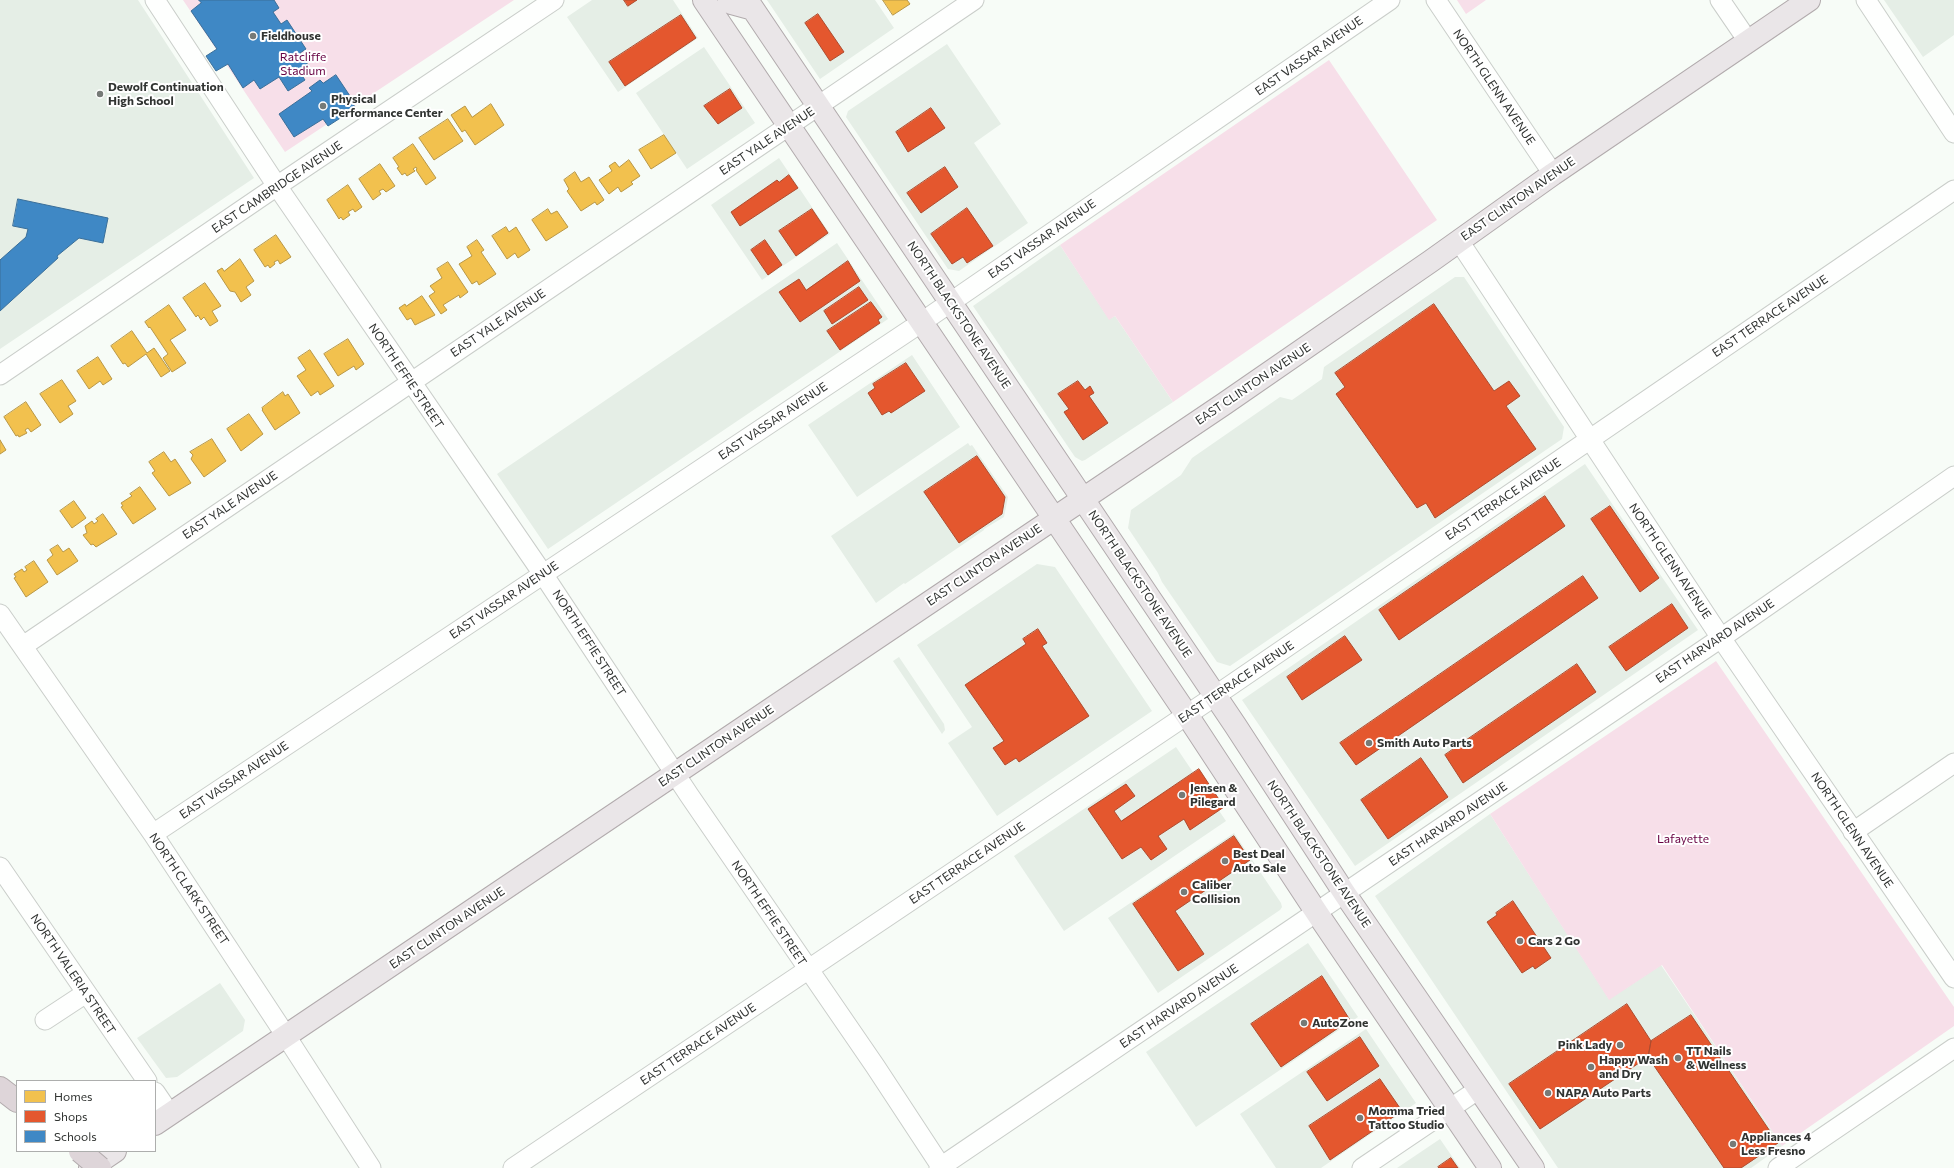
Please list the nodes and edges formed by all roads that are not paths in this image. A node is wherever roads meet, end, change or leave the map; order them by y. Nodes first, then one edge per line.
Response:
1 (155, 0) edge
2 (554, 0) edge
3 (704, 0) edge
4 (729, 0) edge
5 (974, 0) edge
6 (1390, 0) edge
7 (1436, 0) edge
8 (1720, 0) edge
9 (1809, 0) edge
10 (1866, 0) edge
11 (750, 5) edge
12 (1748, 41) junction
13 (817, 106) junction
14 (789, 126) junction
15 (1954, 133) edge
16 (1553, 174) junction
17 (277, 186) junction
18 (1954, 190) edge
19 (1459, 241) junction
20 (950, 302) junction
21 (922, 322) junction
22 (0, 375) edge
23 (411, 382) junction
24 (1590, 439) junction
25 (1954, 476) edge
26 (1082, 500) junction
27 (1054, 519) junction
28 (543, 574) junction
29 (0, 614) edge
30 (1721, 638) junction
31 (23, 646) junction
32 (1215, 696) junction
33 (1187, 715) junction
34 (1954, 763) edge
35 (675, 774) junction
36 (1853, 832) junction
37 (153, 834) junction
38 (0, 867) edge
39 (1345, 894) junction
40 (1317, 913) junction
41 (808, 970) junction
42 (1954, 978) edge
43 (86, 993) junction
44 (45, 1020) dead end
45 (286, 1036) junction
46 (1954, 1048) edge
47 (146, 1080) edge
48 (0, 1088) edge
49 (1479, 1089) junction
50 (156, 1095) edge
51 (16, 1100) edge
52 (1449, 1109) junction
53 (163, 1119) edge
54 (81, 1152) edge
55 (114, 1152) edge
56 (90, 1168) edge
57 (100, 1168) edge
58 (371, 1168) edge
59 (513, 1168) edge
60 (941, 1168) edge
61 (1362, 1168) edge
62 (1490, 1168) edge
63 (1533, 1168) edge
64 (1778, 1168) edge

1 - 17 street, NORTH EFFIE STREET
2 - 17 street, EAST CAMBRIDGE AVENUE
3 - 14 main road
4 - 11 main road
5 - 13 street, EAST YALE AVENUE
6 - 20 street, EAST VASSAR AVENUE
7 - 16 street, NORTH GLENN AVENUE
8 - 12 street
9 - 12 main road, EAST CLINTON AVENUE
10 - 15 street
11 - 13 main road, NORTH BLACKSTONE AVENUE
12 - 16 main road, EAST CLINTON AVENUE
13 - 14 street, EAST YALE AVENUE
13 - 20 main road, NORTH BLACKSTONE AVENUE
14 - 21 main road
14 - 23 street, EAST YALE AVENUE
16 - 19 main road, EAST CLINTON AVENUE
17 - 22 street, EAST CAMBRIDGE AVENUE
17 - 23 street, NORTH EFFIE STREET
18 - 24 street, EAST TERRACE AVENUE
19 - 24 street, NORTH GLENN AVENUE
19 - 26 main road, EAST CLINTON AVENUE
20 - 21 street, EAST VASSAR AVENUE
20 - 26 main road, NORTH BLACKSTONE AVENUE
21 - 27 main road
21 - 28 street, EAST VASSAR AVENUE
23 - 28 street, NORTH EFFIE STREET
23 - 31 street, EAST YALE AVENUE
24 - 30 street, NORTH GLENN AVENUE
24 - 32 street, EAST TERRACE AVENUE
25 - 30 street, EAST HARVARD AVENUE
26 - 27 main road, EAST CLINTON AVENUE
26 - 32 main road, NORTH BLACKSTONE AVENUE
27 - 33 main road
27 - 35 main road, EAST CLINTON AVENUE
28 - 35 street, NORTH EFFIE STREET
28 - 37 street, EAST VASSAR AVENUE
29 - 31 street, NORTH CLARK STREET
30 - 36 street, NORTH GLENN AVENUE
30 - 39 street, EAST HARVARD AVENUE
31 - 37 street, NORTH CLARK STREET
32 - 33 street, EAST TERRACE AVENUE
32 - 39 main road, NORTH BLACKSTONE AVENUE
33 - 40 main road
33 - 41 street, EAST TERRACE AVENUE
34 - 36 street
35 - 41 street, NORTH EFFIE STREET
35 - 45 main road, EAST CLINTON AVENUE
36 - 42 street, NORTH GLENN AVENUE
37 - 45 street, NORTH CLARK STREET
38 - 43 street, NORTH VALERIA STREET
39 - 40 street, EAST HARVARD AVENUE
39 - 49 main road, NORTH BLACKSTONE AVENUE
40 - 52 main road
40 - 60 street, EAST HARVARD AVENUE
41 - 59 street, EAST TERRACE AVENUE
41 - 60 street, NORTH EFFIE STREET
43 - 44 street
43 - 47 street, NORTH VALERIA STREET
45 - 53 main road, EAST CLINTON AVENUE
45 - 58 street, NORTH CLARK STREET
46 - 64 street
48 - 51 highway
49 - 52 street
49 - 63 main road, NORTH BLACKSTONE AVENUE
50 - 53 street
52 - 61 street
52 - 62 main road
54 - 57 highway, bridge
55 - 56 main road

